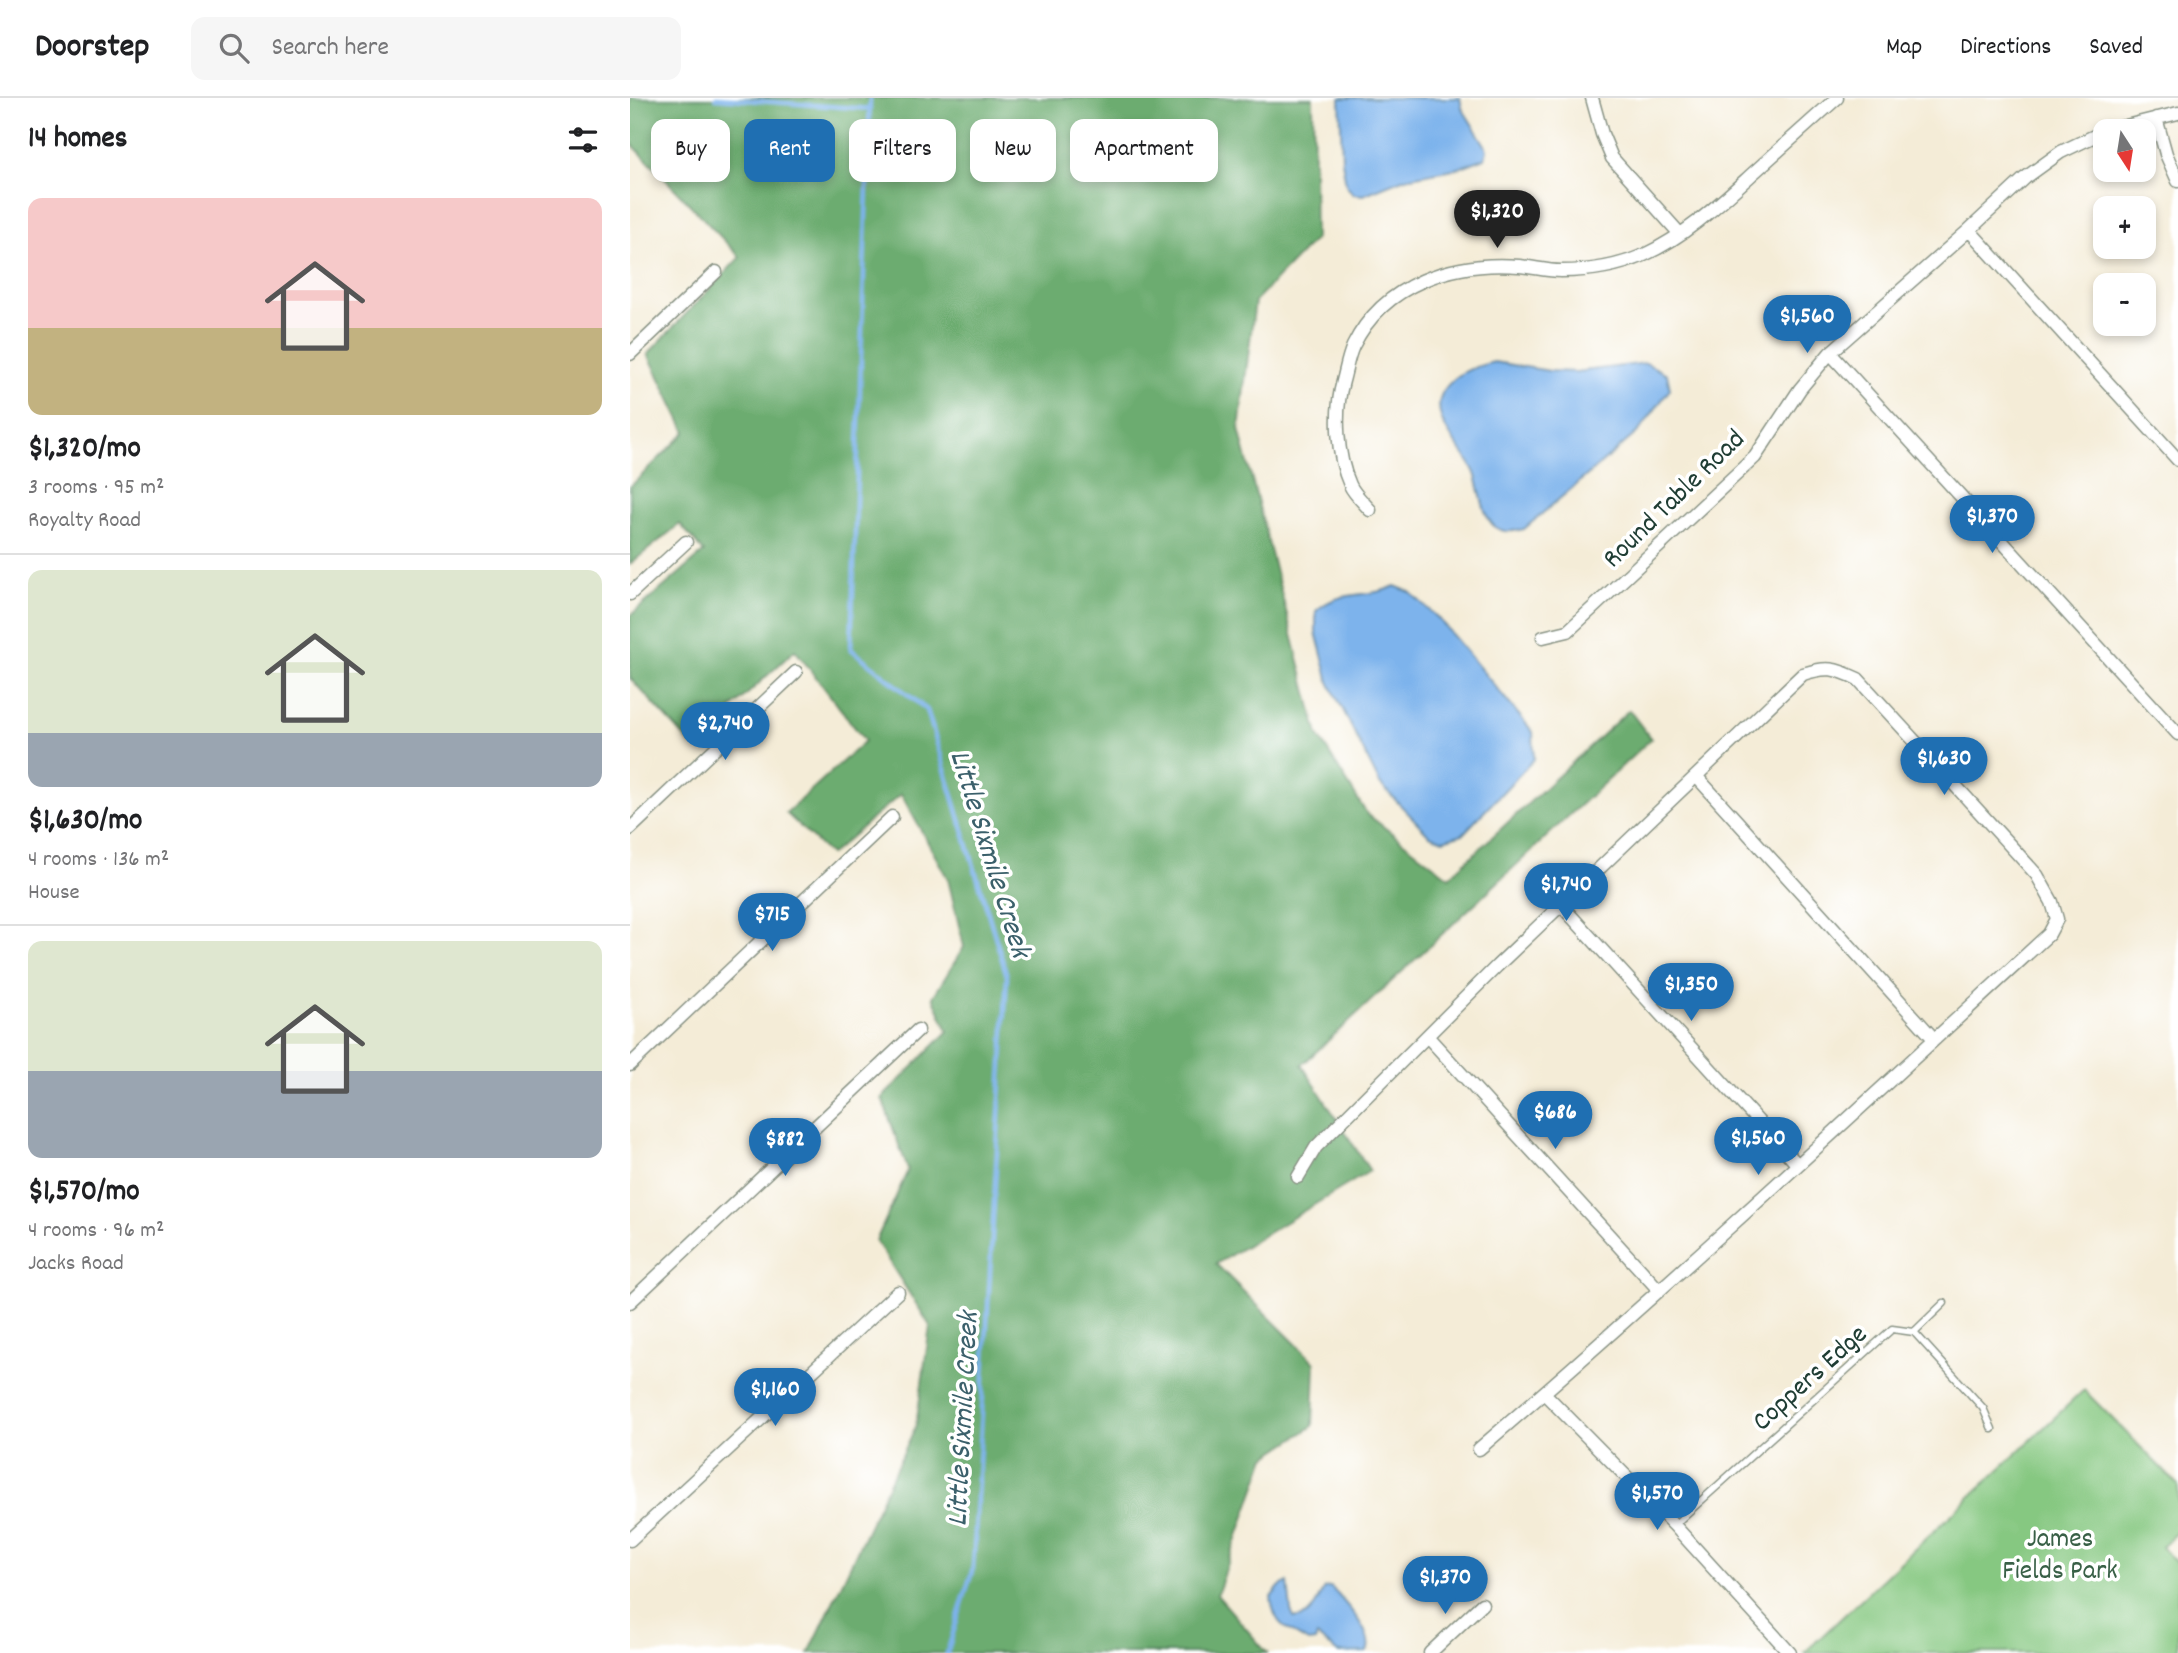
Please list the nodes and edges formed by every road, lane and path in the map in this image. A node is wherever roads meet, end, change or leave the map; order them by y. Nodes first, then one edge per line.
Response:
1 (1592, 98) edge
2 (1836, 98) edge
3 (2178, 113) edge
4 (2156, 118) junction
5 (2152, 119) edge
6 (2093, 137) edge
7 (2178, 181) edge
8 (1969, 230) junction
9 (1680, 234) junction
10 (716, 272) dead end
11 (1830, 353) junction
12 (630, 354) edge
13 (2178, 460) edge
14 (1370, 510) dead end
15 (686, 542) dead end
16 (630, 594) edge
17 (1543, 637) dead end
18 (796, 671) dead end
19 (2178, 734) edge
20 (1696, 776) junction
21 (892, 817) dead end
22 (630, 828) edge
23 (1561, 905) junction
24 (918, 1030) dead end
25 (1427, 1036) junction
26 (1934, 1040) junction
27 (630, 1065) edge
28 (1797, 1164) junction
29 (1298, 1177) dead end
30 (1658, 1289) junction
31 (898, 1292) dead end
32 (630, 1301) edge
33 (1944, 1303) dead end
34 (1914, 1332) junction
35 (1544, 1393) junction
36 (1992, 1429) dead end
37 (1479, 1449) dead end
38 (1674, 1525) junction
39 (630, 1540) edge
40 (1482, 1604) dead end
41 (1430, 1653) edge
42 (1790, 1653) edge

1 - 9 street
2 - 9 street
3 - 4 street, Round Table Road
4 - 5 street, Round Table Road
4 - 7 street
6 - 8 street, Round Table Road
8 - 11 street, Round Table Road
8 - 13 street
9 - 14 street
10 - 12 street
11 - 17 street, Round Table Road
11 - 19 street
15 - 16 street
18 - 22 street
20 - 23 street
20 - 26 street
20 - 26 street
21 - 27 street
23 - 25 street
23 - 28 street
24 - 32 street
25 - 29 street
25 - 30 street
26 - 28 street
28 - 30 street
30 - 35 street
31 - 39 street
33 - 34 lane
34 - 36 lane
34 - 38 lane, Coppers Edge
35 - 37 street
35 - 38 street
38 - 42 street
40 - 41 street

